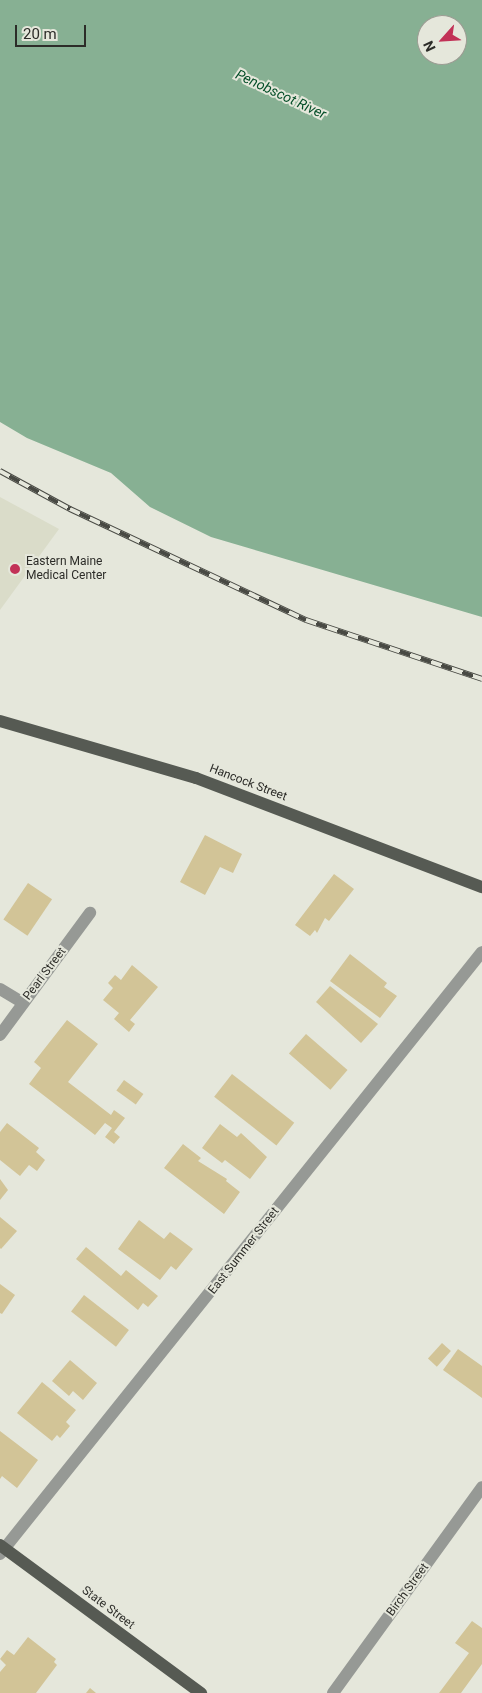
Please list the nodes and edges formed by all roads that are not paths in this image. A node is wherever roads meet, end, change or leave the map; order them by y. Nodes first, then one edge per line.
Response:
1 (0, 721) edge
2 (482, 887) edge
3 (90, 913) dead end
4 (482, 952) edge
5 (0, 989) edge
6 (23, 1003) junction
7 (0, 1034) edge
8 (482, 1487) edge
9 (2, 1549) edge
10 (201, 1693) edge
11 (333, 1693) edge

1 - 2 main road, Hancock Street
3 - 6 street, Pearl Street
4 - 9 street, East Summer Street
5 - 6 street
6 - 7 street, Pearl Street
8 - 11 street, Birch Street
9 - 10 main road, State Street

